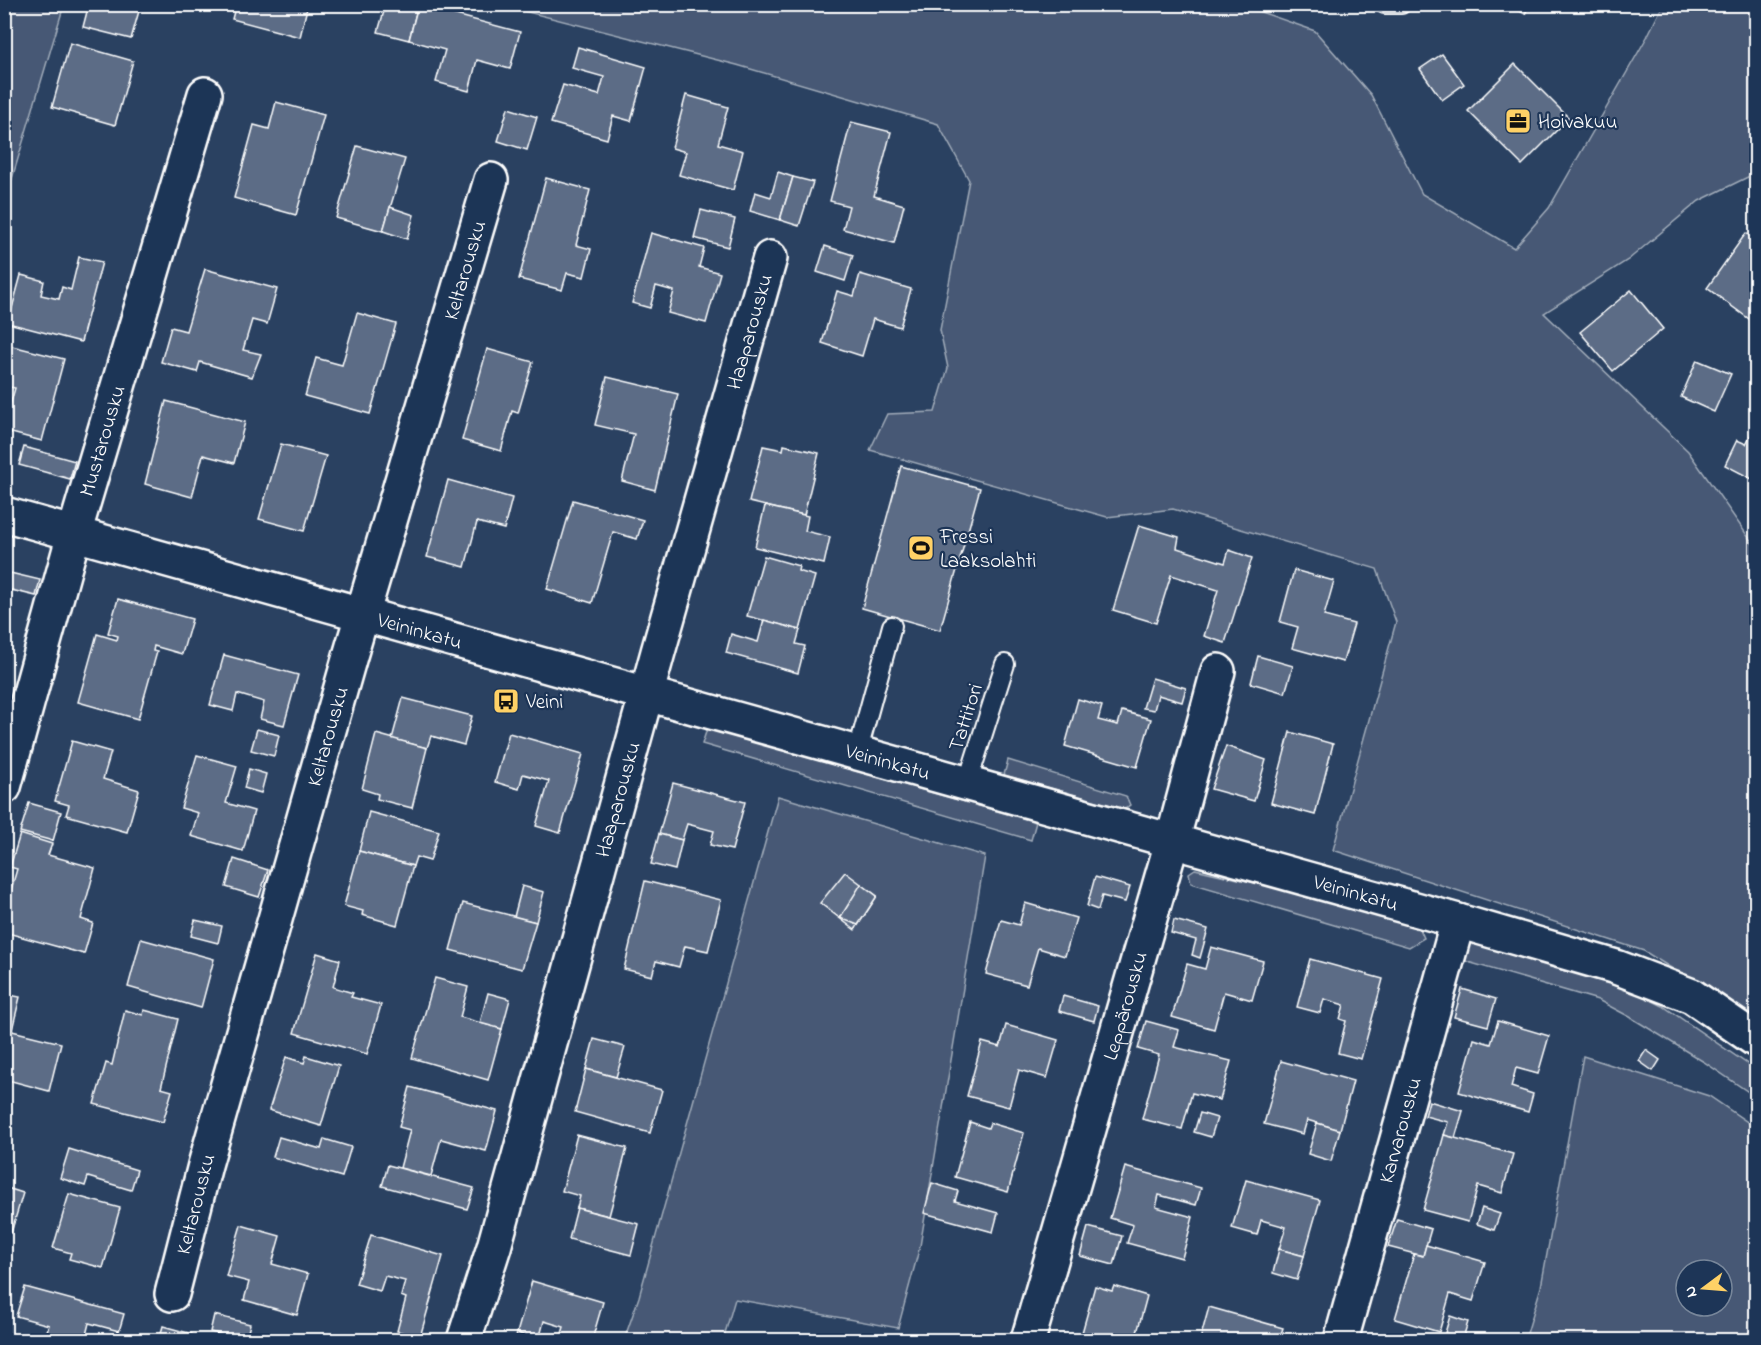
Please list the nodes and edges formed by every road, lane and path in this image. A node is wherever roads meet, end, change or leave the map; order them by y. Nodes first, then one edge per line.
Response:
1 (1385, 4) edge
2 (1401, 4) edge
3 (205, 94) dead end
4 (491, 180) dead end
5 (770, 258) dead end
6 (4, 514) edge
7 (74, 534) junction
8 (362, 615) junction
9 (892, 626) dead end
10 (1005, 664) dead end
11 (1218, 671) dead end
12 (646, 695) junction
13 (858, 754) junction
14 (967, 784) junction
15 (4, 787) edge
16 (1172, 842) junction
17 (1458, 921) junction
18 (1756, 1040) edge
19 (172, 1294) dead end
20 (464, 1341) edge
21 (1028, 1341) edge
22 (1341, 1341) edge

1 - 2 lane
3 - 7 street, Mustarousku
4 - 8 street, Keltarousku
5 - 12 street, Haaparousku
6 - 7 street, Veininkatu
7 - 8 street, Veininkatu
7 - 15 street, Mustarousku
8 - 12 street, Veininkatu
8 - 19 street, Keltarousku
9 - 13 lane
10 - 14 lane, Tattitori
11 - 16 street, Leppärousku
12 - 13 street, Veininkatu
12 - 20 street, Haaparousku
13 - 14 street, Veininkatu
14 - 16 street, Veininkatu
16 - 17 street, Veininkatu
16 - 21 street, Leppärousku
17 - 18 street, Veininkatu
17 - 22 street, Karvarousku

